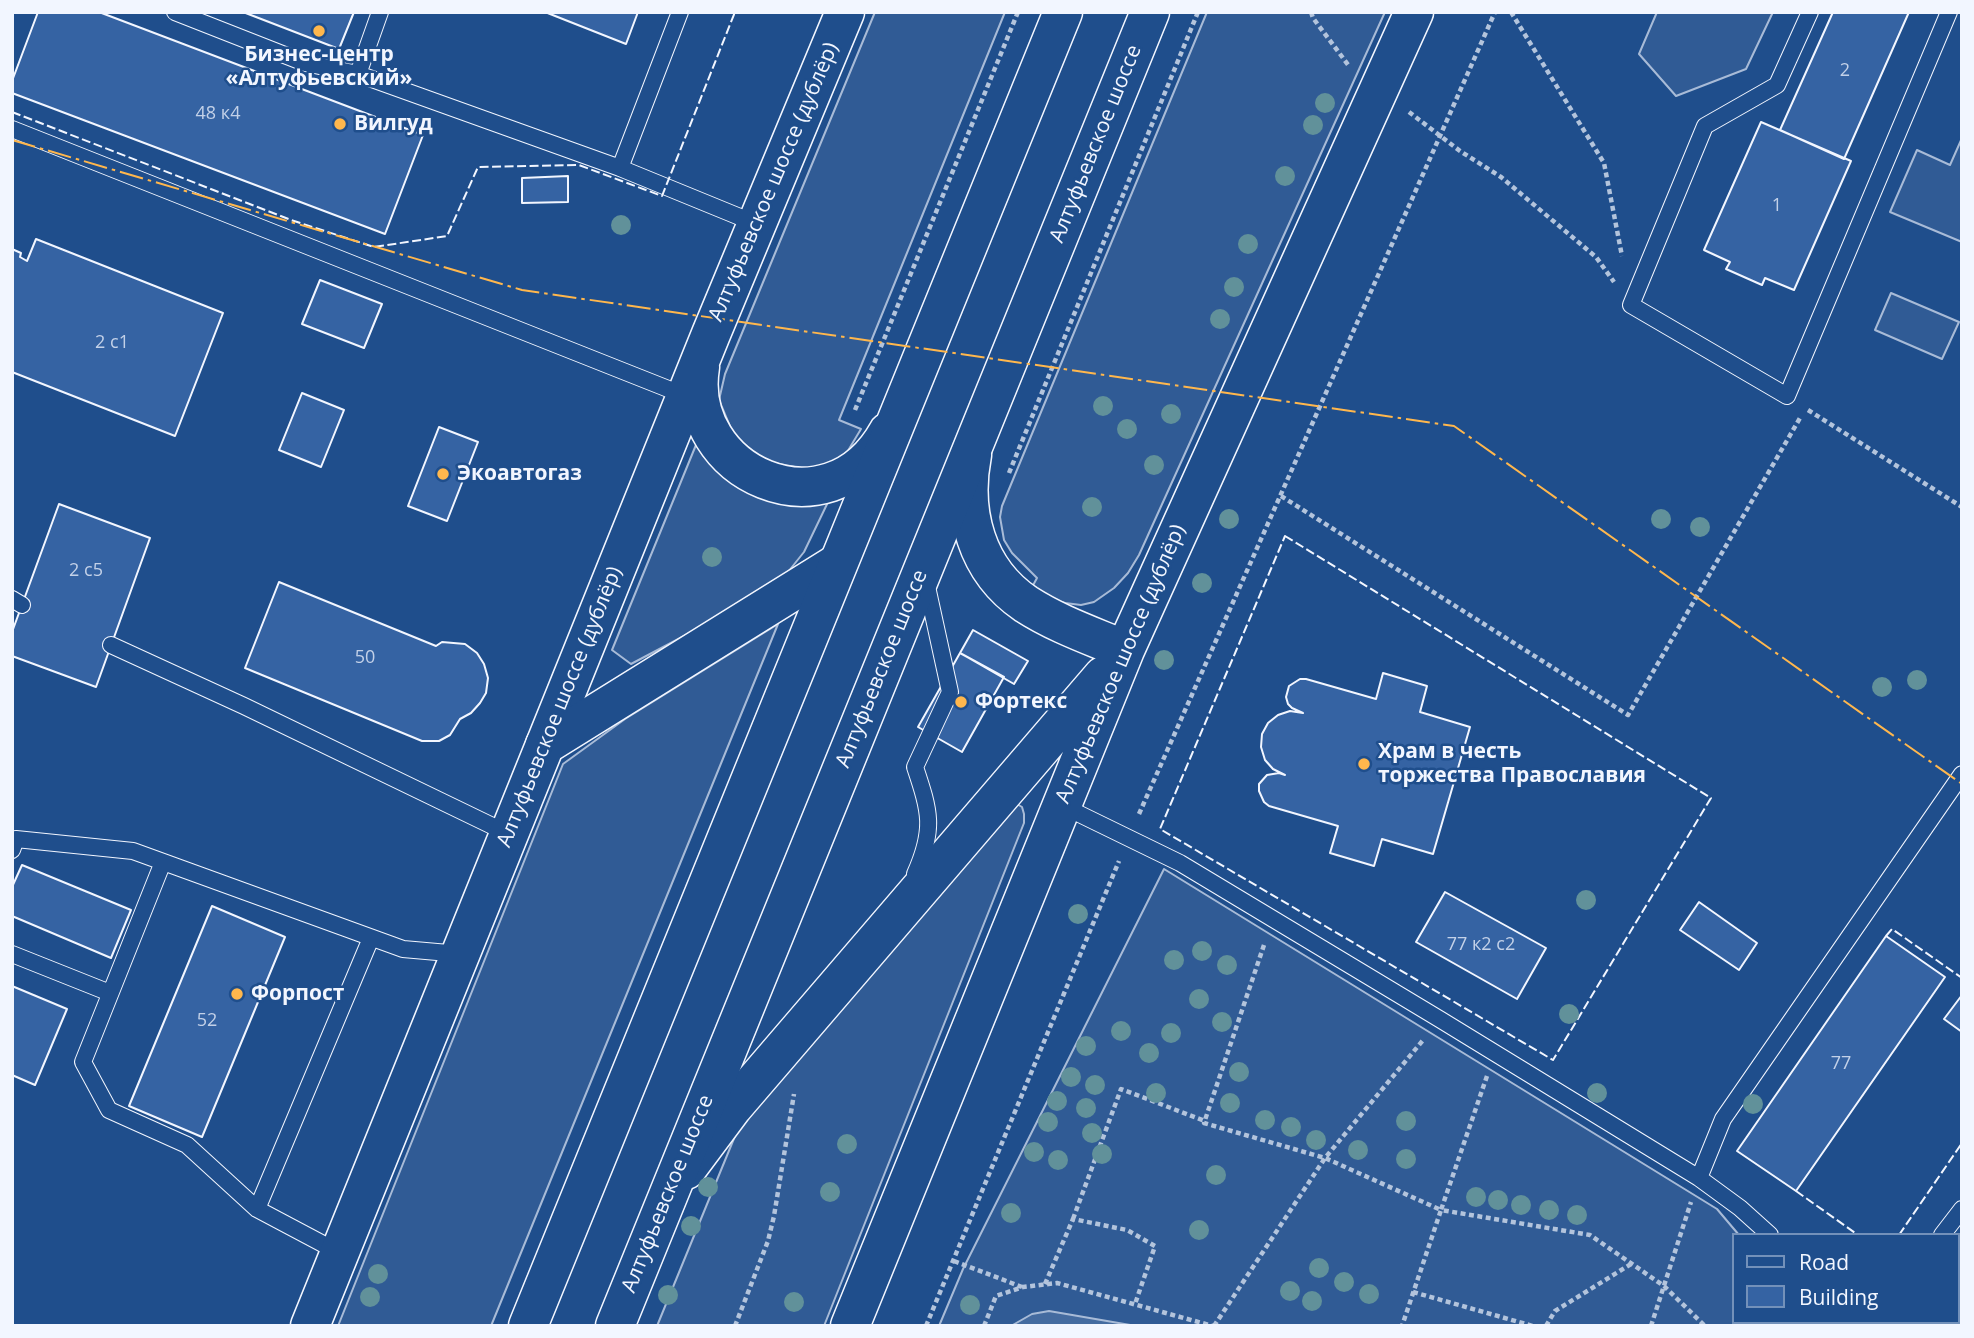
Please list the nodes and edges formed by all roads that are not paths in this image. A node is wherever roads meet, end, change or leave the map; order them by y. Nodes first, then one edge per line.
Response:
1 (175, 12) edge
2 (380, 12) edge
3 (680, 12) edge
4 (845, 12) edge
5 (1063, 12) edge
6 (1150, 12) edge
7 (1414, 12) edge
8 (1810, 12) edge
9 (1949, 12) edge
10 (358, 74) junction
11 (12, 129) edge
12 (620, 168) junction
13 (757, 224) junction
14 (702, 358) junction
15 (686, 396) junction
16 (901, 409) junction
17 (975, 440) junction
18 (838, 563) junction
19 (922, 568) junction
20 (111, 645) dead end
21 (1125, 650) junction
22 (545, 745) junction
23 (1025, 766) junction
24 (1962, 774) edge
25 (1063, 800) junction
26 (509, 834) junction
27 (12, 849) edge
28 (163, 862) junction
29 (893, 920) junction
30 (371, 937) junction
31 (12, 954) edge
32 (460, 954) junction
33 (110, 993) junction
34 (1699, 1178) junction
35 (257, 1209) junction
36 (1962, 1209) edge
37 (661, 1211) junction
38 (1768, 1233) edge
39 (1944, 1233) edge
40 (340, 1253) junction
41 (310, 1326) edge
42 (528, 1326) edge
43 (615, 1326) edge
44 (850, 1326) edge

1 - 10 lane
2 - 10 lane
3 - 12 lane
4 - 13 main road, Алтуфьевское шоссе (дублёр)
5 - 16 main road
6 - 17 main road, Алтуфьевское шоссе
7 - 21 main road, Алтуфьевское шоссе (дублёр)
8 - 9 lane
10 - 12 lane
11 - 15 lane
12 - 13 lane
13 - 14 main road, Алтуфьевское шоссе (дублёр)
14 - 15 main road, Алтуфьевское шоссе (дублёр)
14 - 16 main road
15 - 22 main road, Алтуфьевское шоссе (дублёр)
16 - 18 main road
17 - 19 main road, Алтуфьевское шоссе
17 - 21 main road
18 - 22 main road
18 - 42 main road
19 - 29 lane
19 - 37 main road, Алтуфьевское шоссе
20 - 26 lane
21 - 23 main road
21 - 25 main road, Алтуфьевское шоссе (дублёр)
22 - 26 main road, Алтуфьевское шоссе (дублёр)
23 - 25 main road
23 - 29 main road
24 - 34 lane
25 - 34 lane
25 - 44 main road, Алтуфьевское шоссе (дублёр)
26 - 32 main road, Алтуфьевское шоссе (дублёр)
27 - 28 lane
28 - 30 lane
28 - 33 lane
29 - 37 main road
30 - 32 lane
30 - 35 lane
31 - 33 lane
32 - 40 main road, Алтуфьевское шоссе (дублёр)
33 - 35 lane
34 - 38 lane
35 - 40 lane
36 - 39 lane
37 - 43 main road, Алтуфьевское шоссе
40 - 41 main road, Алтуфьевское шоссе (дублёр)

